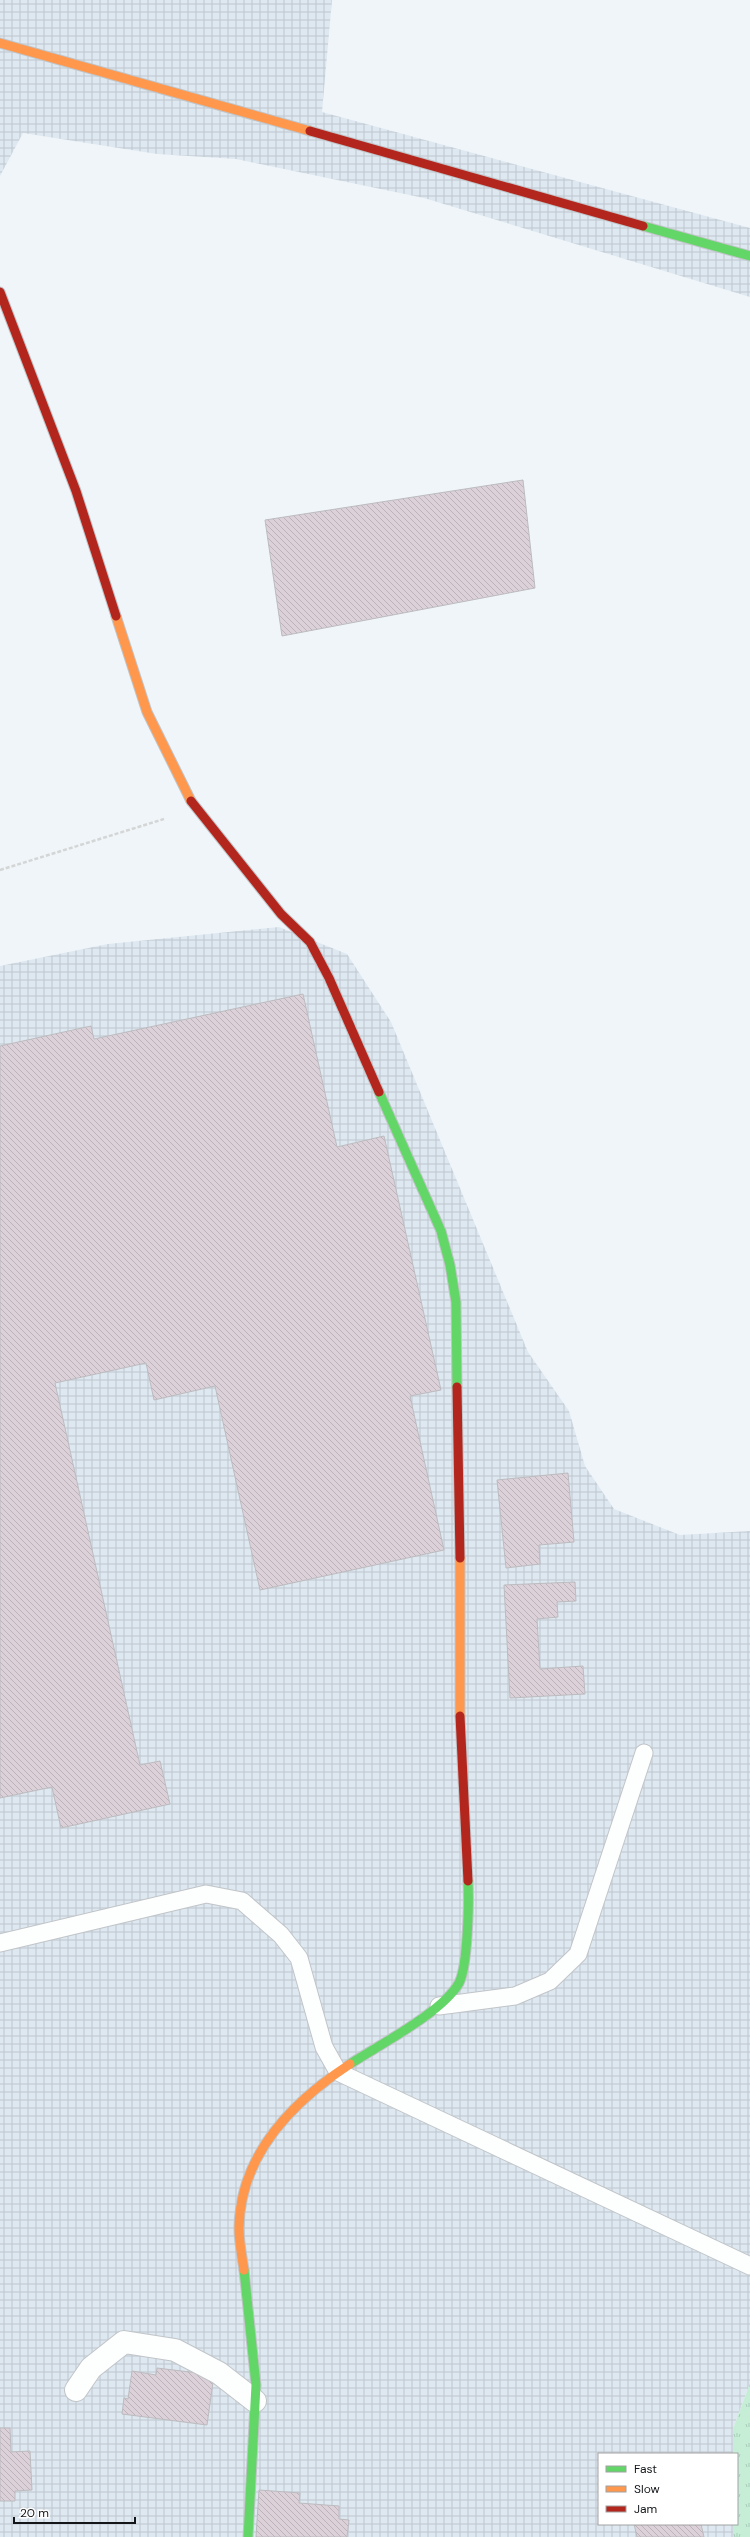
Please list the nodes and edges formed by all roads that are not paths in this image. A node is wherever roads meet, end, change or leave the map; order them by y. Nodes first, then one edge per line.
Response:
1 (0, 43) edge
2 (750, 256) edge
3 (0, 292) edge
4 (644, 1753) dead end
5 (0, 1943) edge
6 (439, 2006) junction
7 (338, 2072) junction
8 (750, 2266) edge
9 (76, 2390) dead end
10 (255, 2401) junction
11 (248, 2537) edge

1 - 2 street
3 - 6 street
4 - 6 lane
5 - 7 lane
6 - 7 street
7 - 8 lane
7 - 10 street
9 - 10 street
10 - 11 street

